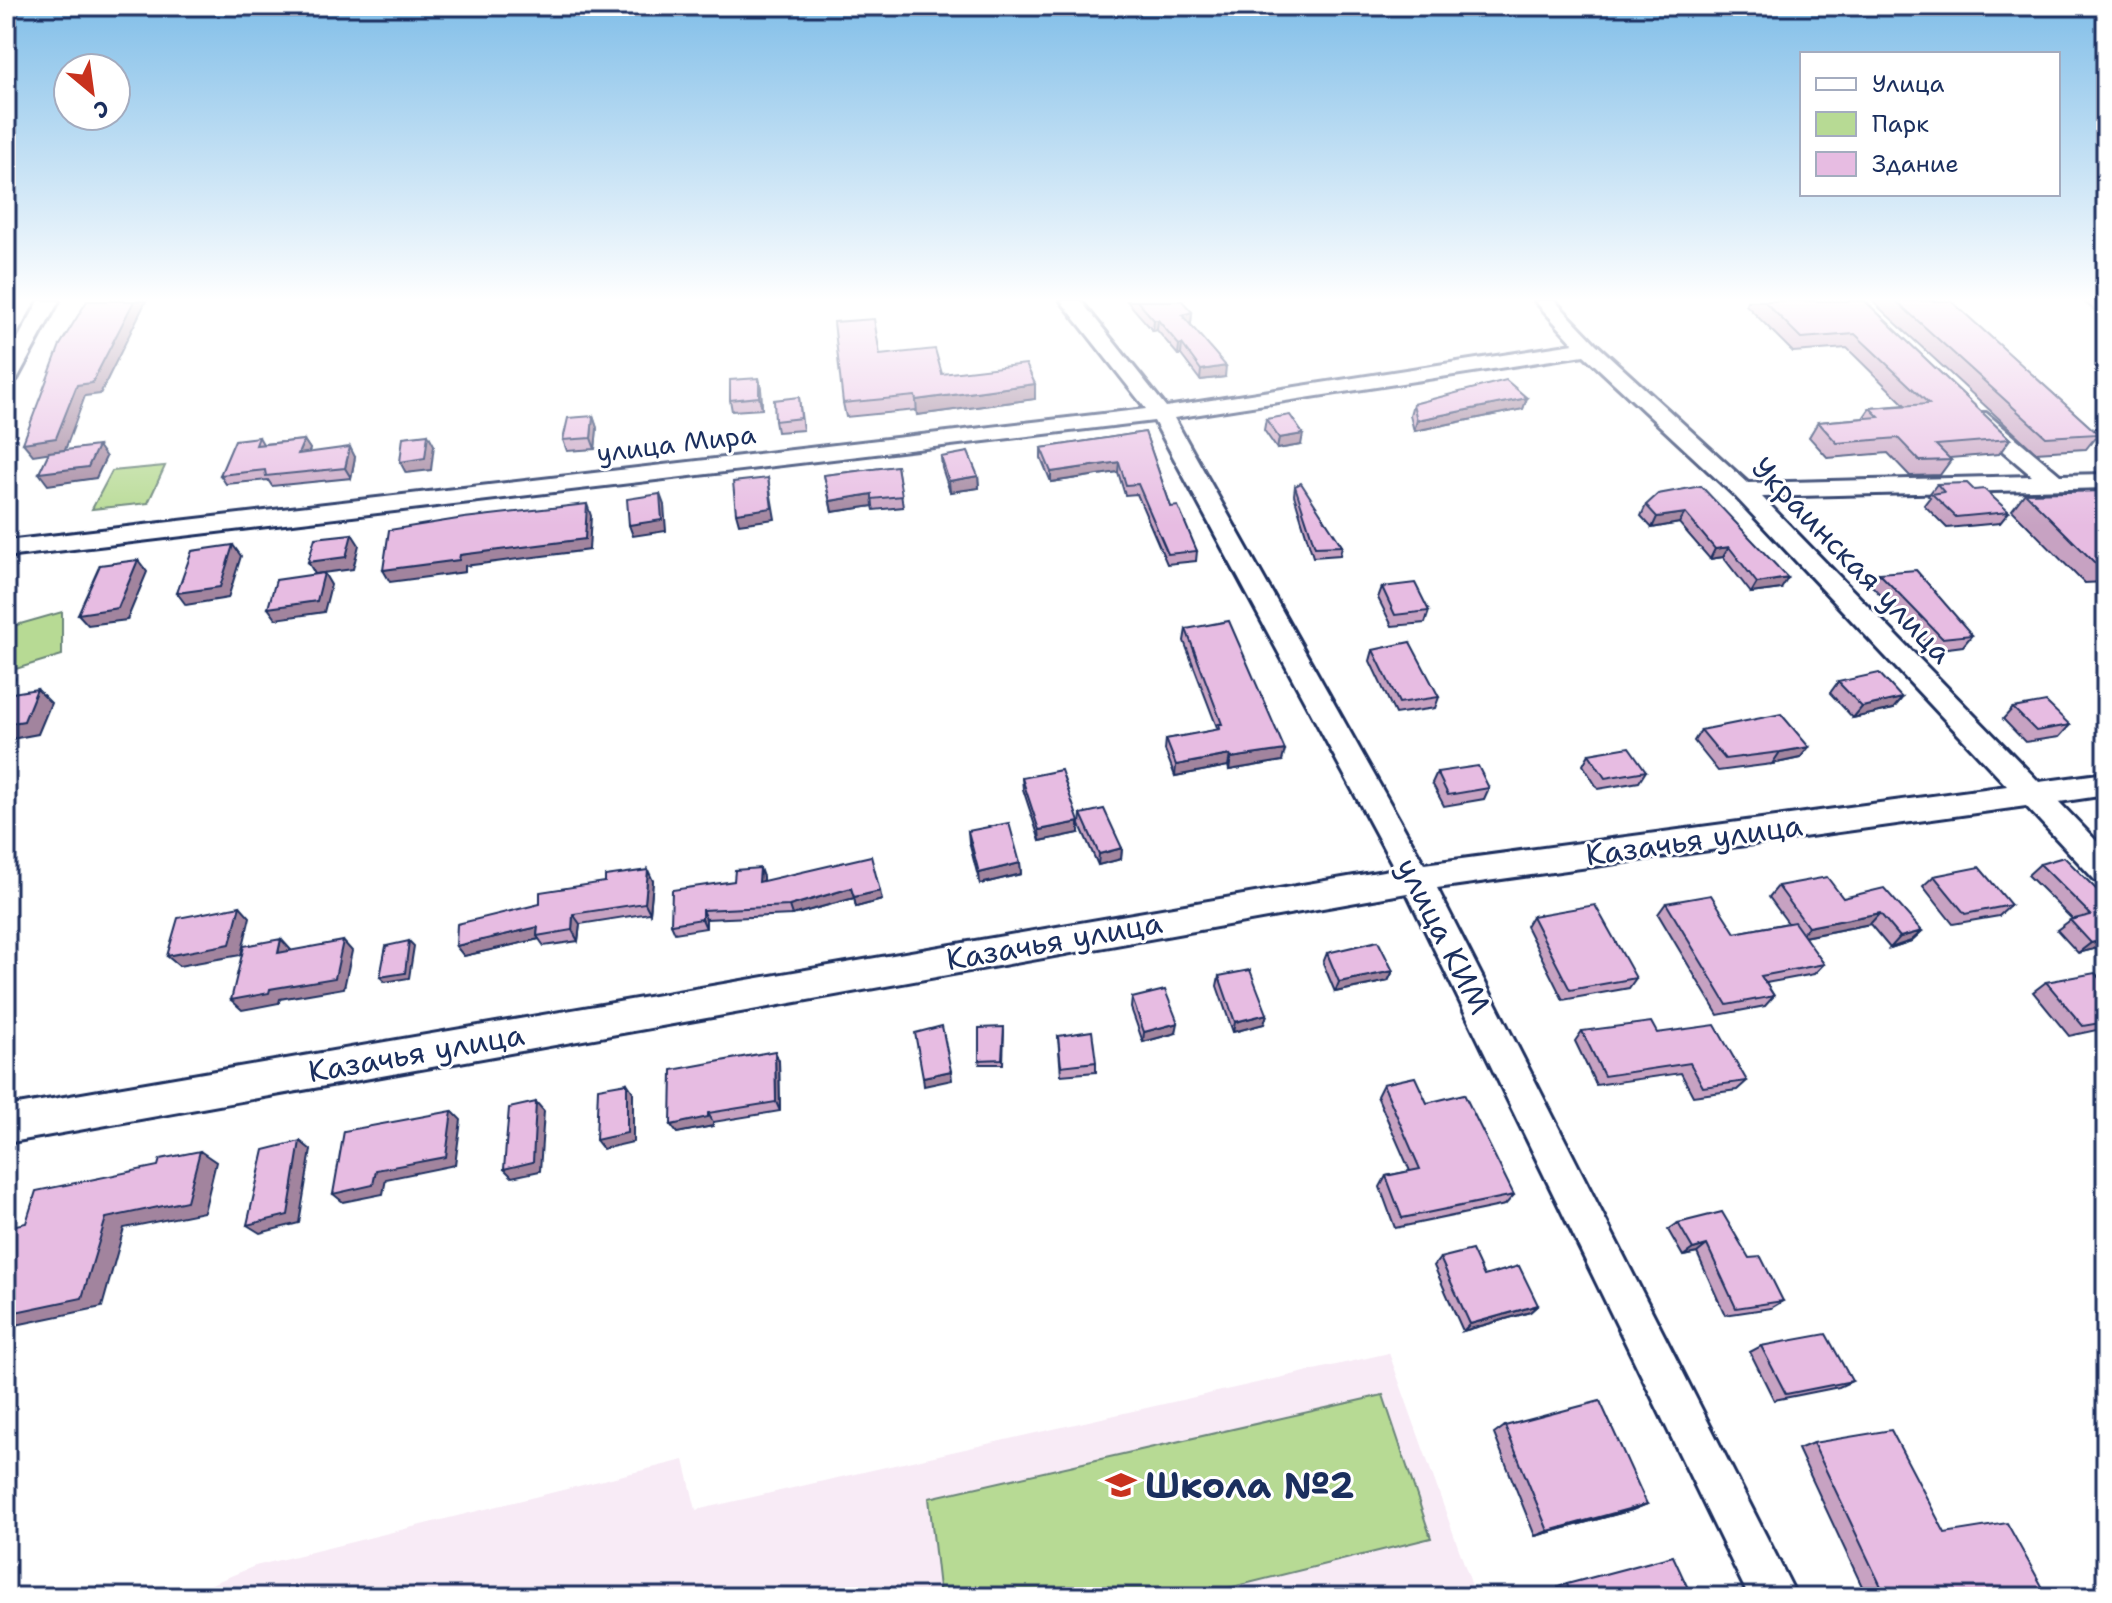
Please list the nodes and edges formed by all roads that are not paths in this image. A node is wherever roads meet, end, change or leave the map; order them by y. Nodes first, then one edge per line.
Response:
1 (1130, 376) edge
2 (1409, 376) edge
3 (1619, 376) edge
4 (1965, 405) edge
5 (1161, 414) junction
6 (2053, 481) junction
7 (2106, 481) edge
8 (1742, 490) junction
9 (6, 549) edge
10 (2106, 784) edge
11 (2033, 793) junction
12 (2106, 871) edge
13 (1416, 878) junction
14 (6, 1125) edge
15 (1774, 1597) edge

1 - 5 street, улица КИМ
2 - 5 street, улица Мира
3 - 8 street, Украинская улица
4 - 6 street
5 - 9 street, улица Мира
5 - 13 street, улица КИМ
6 - 7 street
6 - 8 street
8 - 11 street, Украинская улица
10 - 11 street, Казачья улица
11 - 12 street, Украинская улица
11 - 13 street, Казачья улица
13 - 14 street, Казачья улица
13 - 15 street, улица КИМ

